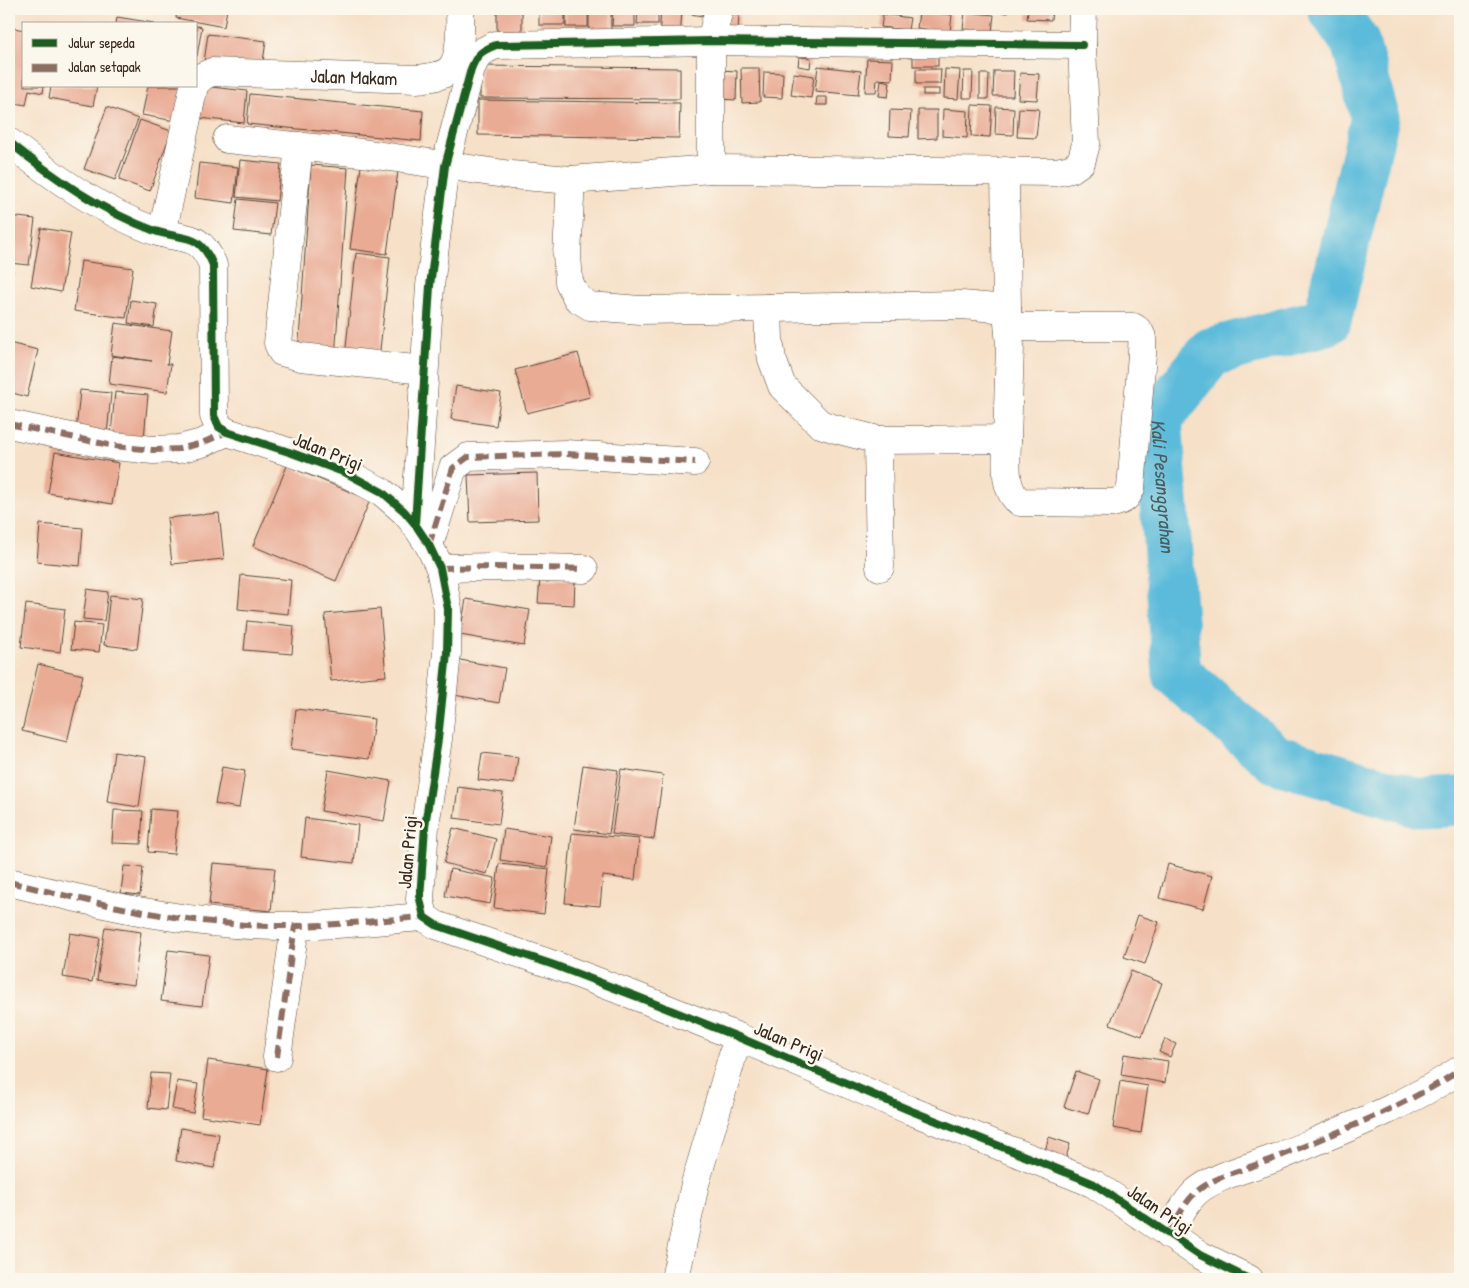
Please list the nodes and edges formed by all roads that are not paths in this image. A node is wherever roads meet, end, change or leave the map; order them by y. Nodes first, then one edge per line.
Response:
1 (460, 9) edge
2 (719, 9) edge
3 (1082, 9) edge
4 (711, 41) junction
5 (1082, 45) junction
6 (198, 80) edge
7 (194, 88) edge
8 (227, 139) dead end
9 (9, 142) edge
10 (299, 146) junction
11 (444, 166) junction
12 (711, 169) junction
13 (1005, 172) junction
14 (571, 180) junction
15 (162, 233) junction
16 (768, 308) junction
17 (1008, 318) junction
18 (424, 370) junction
19 (9, 424) edge
20 (227, 432) junction
21 (1007, 439) junction
22 (878, 440) junction
23 (695, 462) dead end
24 (428, 546) junction
25 (880, 567) dead end
26 (584, 568) dead end
27 (9, 882) edge
28 (424, 917) junction
29 (296, 926) junction
30 (738, 1037) junction
31 (277, 1057) dead end
32 (1460, 1070) edge
33 (1168, 1235) junction
34 (674, 1279) edge
35 (1249, 1279) edge

1 - 6 street, Jalan Makam
2 - 4 street
3 - 5 street
4 - 5 street
4 - 11 street
4 - 12 street
5 - 13 street
7 - 15 street
8 - 10 street
9 - 15 street
10 - 11 street
10 - 18 street
11 - 14 street
11 - 18 street
12 - 13 street
12 - 14 street
13 - 17 street
14 - 16 street
15 - 20 street
16 - 17 street
16 - 22 street
17 - 21 street
17 - 21 street
18 - 24 street
19 - 20 street
20 - 24 street, Jalan Prigi
21 - 22 street
22 - 25 street
23 - 24 street
24 - 26 street
24 - 28 street, Jalan Prigi
27 - 29 street
28 - 29 street
28 - 30 street, Jalan Prigi
29 - 31 street
30 - 33 street, Jalan Prigi
30 - 34 street
32 - 33 street
33 - 35 street, Jalan Prigi

